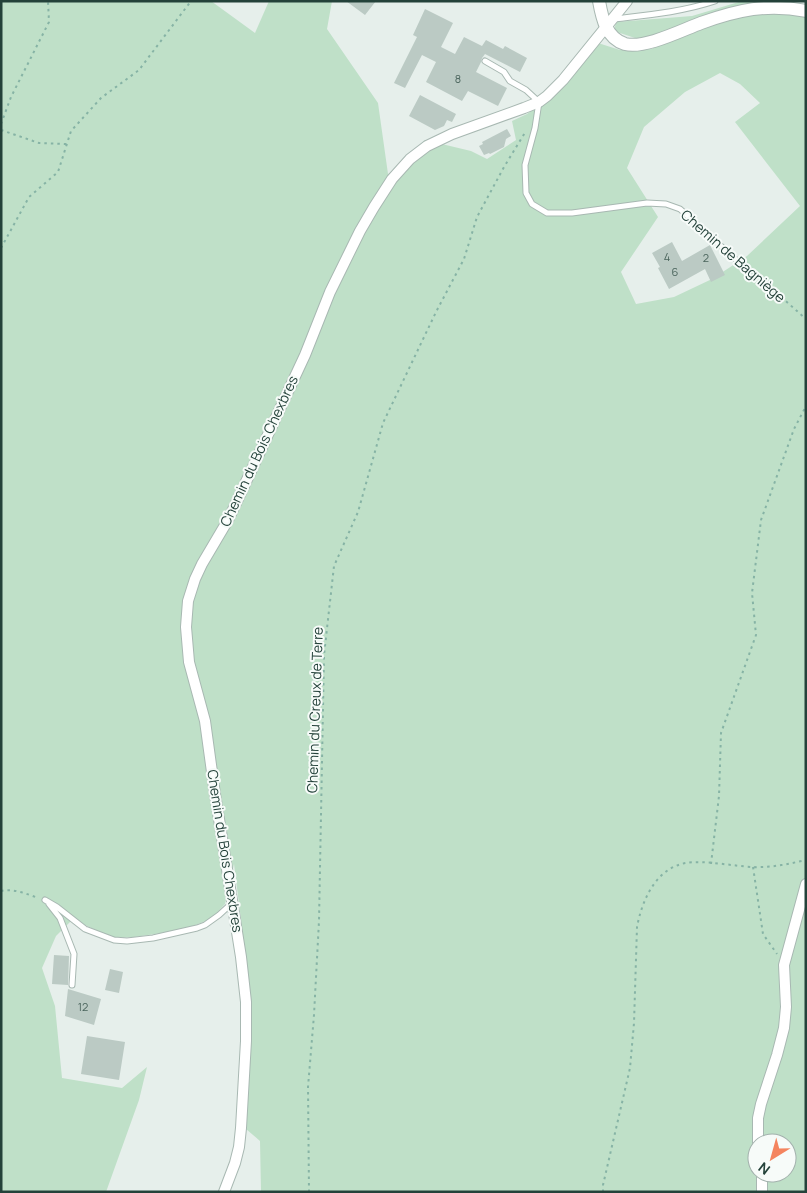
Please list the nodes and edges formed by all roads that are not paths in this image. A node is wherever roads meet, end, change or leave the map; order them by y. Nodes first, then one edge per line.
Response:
1 (599, 1) edge
2 (627, 1) edge
3 (716, 1) edge
4 (806, 12) edge
5 (609, 23) junction
6 (485, 61) dead end
7 (539, 102) junction
8 (734, 259) road end
9 (806, 884) edge
10 (804, 900) edge
11 (232, 904) junction
12 (72, 985) dead end
13 (757, 1133) edge
14 (224, 1192) edge

1 - 5 street
2 - 5 street, Chemin du Bois Chexbres
3 - 5 lane
4 - 5 street
5 - 7 street, Chemin du Bois Chexbres
6 - 7 lane
7 - 8 lane, Chemin de Bagniège
7 - 11 street, Chemin du Bois Chexbres
9 - 10 street
10 - 13 street
11 - 12 lane
11 - 14 street, Chemin du Bois Chexbres

